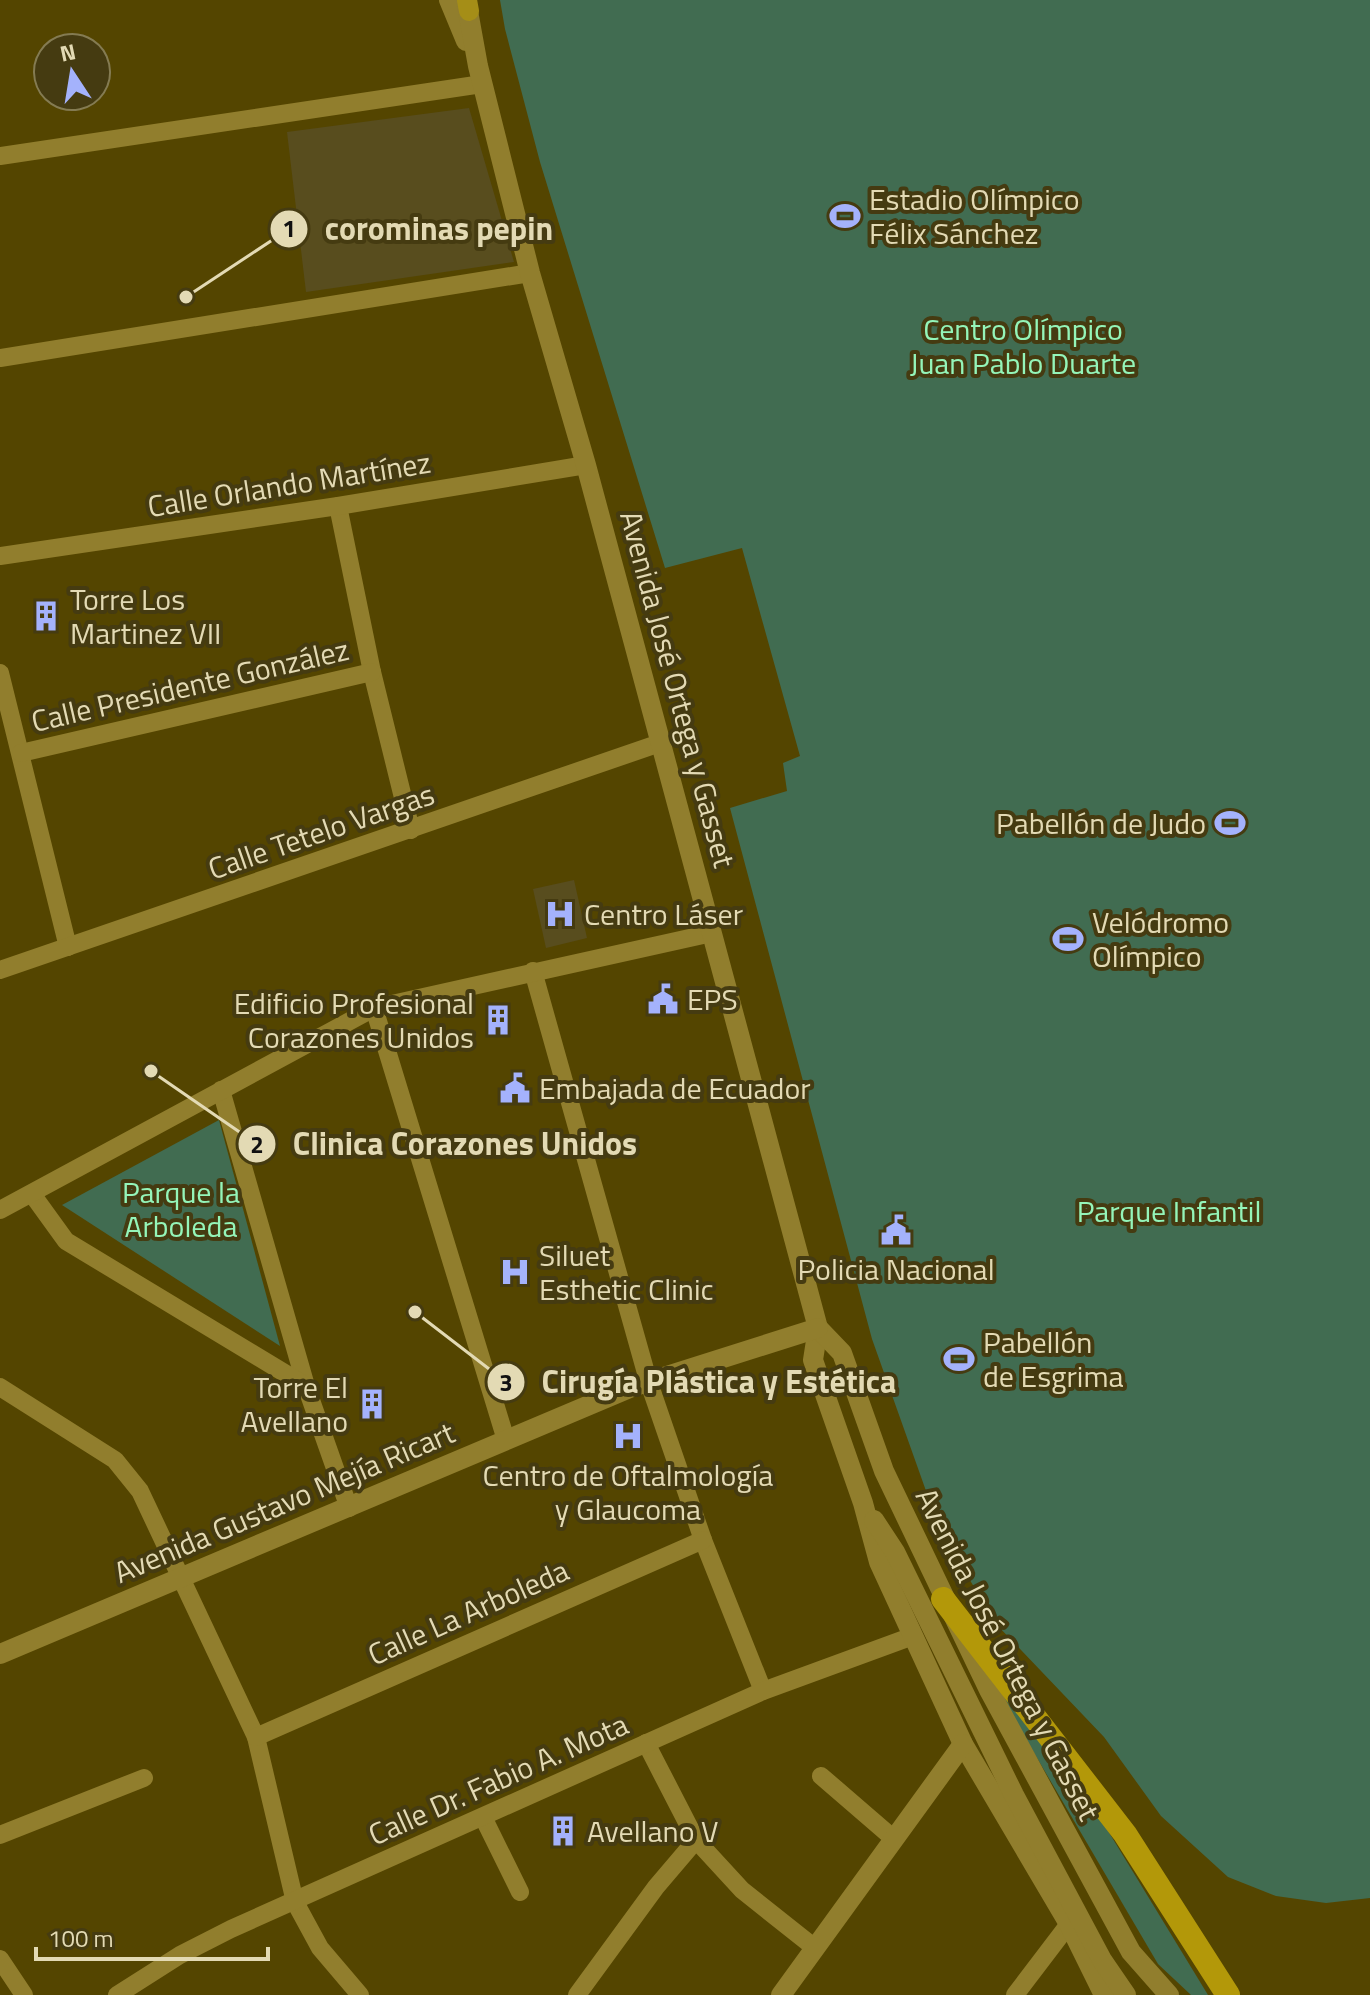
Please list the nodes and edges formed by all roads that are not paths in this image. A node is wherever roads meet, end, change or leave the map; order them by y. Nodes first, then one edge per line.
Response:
1 (449, 0) edge
2 (467, 4) edge
3 (480, 75) junction
4 (0, 156) edge
5 (530, 273) junction
6 (0, 358) edge
7 (586, 465) junction
8 (338, 506) junction
9 (0, 556) edge
10 (372, 672) junction
11 (0, 673) edge
12 (660, 743) junction
13 (21, 753) junction
14 (411, 830) junction
15 (712, 933) junction
16 (68, 947) junction
17 (0, 970) edge
18 (533, 971) junction
19 (374, 1008) junction
20 (221, 1090) junction
21 (32, 1194) junction
22 (0, 1210) edge
23 (818, 1328) junction
24 (648, 1380) junction
25 (306, 1386) junction
26 (0, 1387) edge
27 (506, 1440) junction
28 (863, 1503) junction
29 (349, 1508) junction
30 (703, 1540) junction
31 (181, 1578) junction
32 (943, 1599) junction
33 (913, 1636) junction
34 (2, 1650) edge
35 (763, 1691) junction
36 (256, 1737) junction
37 (646, 1743) junction
38 (963, 1744) junction
39 (821, 1776) dead end
40 (144, 1778) dead end
41 (483, 1817) junction
42 (0, 1835) edge
43 (894, 1839) junction
44 (696, 1840) junction
45 (520, 1892) dead end
46 (295, 1902) junction
47 (1069, 1924) junction
48 (815, 1948) junction
49 (0, 1959) edge
50 (24, 1995) edge
51 (117, 1995) edge
52 (360, 1995) edge
53 (577, 1995) edge
54 (781, 1995) edge
55 (1015, 1995) edge
56 (1104, 1995) edge
57 (1126, 1995) edge
58 (1169, 1995) edge
59 (1228, 1995) edge

1 - 3 main road, Avenida José Ortega y Gasset
2 - 3 main road, Avenida José Ortega y Gasset
3 - 4 street
3 - 5 main road, Avenida José Ortega y Gasset
5 - 6 street
5 - 7 main road, Avenida José Ortega y Gasset
7 - 8 street, Calle Orlando Martínez
7 - 12 main road, Avenida José Ortega y Gasset
8 - 9 street, Calle Orlando Martínez
8 - 10 street
10 - 13 street, Calle Presidente González
10 - 14 street
11 - 13 street
12 - 14 street, Calle Tetelo Vargas
12 - 15 main road, Avenida José Ortega y Gasset
13 - 16 street
14 - 16 street, Calle Tetelo Vargas
15 - 18 street
15 - 23 main road, Avenida José Ortega y Gasset
16 - 17 street, Calle Tetelo Vargas
18 - 19 street
18 - 24 street
19 - 20 street
19 - 27 street
20 - 21 street
20 - 25 street
21 - 22 street
21 - 25 street
23 - 24 main road, Avenida Gustavo Mejía Ricart
23 - 28 main road, Avenida José Ortega y Gasset
23 - 32 main road, Avenida José Ortega y Gasset
24 - 27 main road, Avenida Gustavo Mejía Ricart
24 - 30 street
25 - 29 street
26 - 31 street
27 - 29 main road, Avenida Gustavo Mejía Ricart
28 - 33 main road, Avenida José Ortega y Gasset
28 - 57 main road
29 - 31 main road, Avenida Gustavo Mejía Ricart
30 - 35 street
30 - 36 street, Calle La Arboleda
31 - 34 main road, Avenida Gustavo Mejía Ricart
31 - 36 street
32 - 58 main road, Avenida José Ortega y Gasset
32 - 59 highway
33 - 35 street, Calle Dr. Fabio A. Mota
33 - 38 main road, Avenida José Ortega y Gasset
35 - 37 street, Calle Dr. Fabio A. Mota
36 - 46 street
37 - 41 street, Calle Dr. Fabio A. Mota
37 - 44 street
38 - 43 main road
38 - 47 main road, Avenida José Ortega y Gasset
39 - 43 street
40 - 42 street
41 - 45 street
41 - 46 street, Calle Dr. Fabio A. Mota
43 - 48 main road
44 - 48 street
44 - 53 street
46 - 51 street, Calle Dr. Fabio A. Mota
46 - 52 street
47 - 55 street
47 - 56 main road, Avenida José Ortega y Gasset
48 - 54 main road
49 - 50 street

